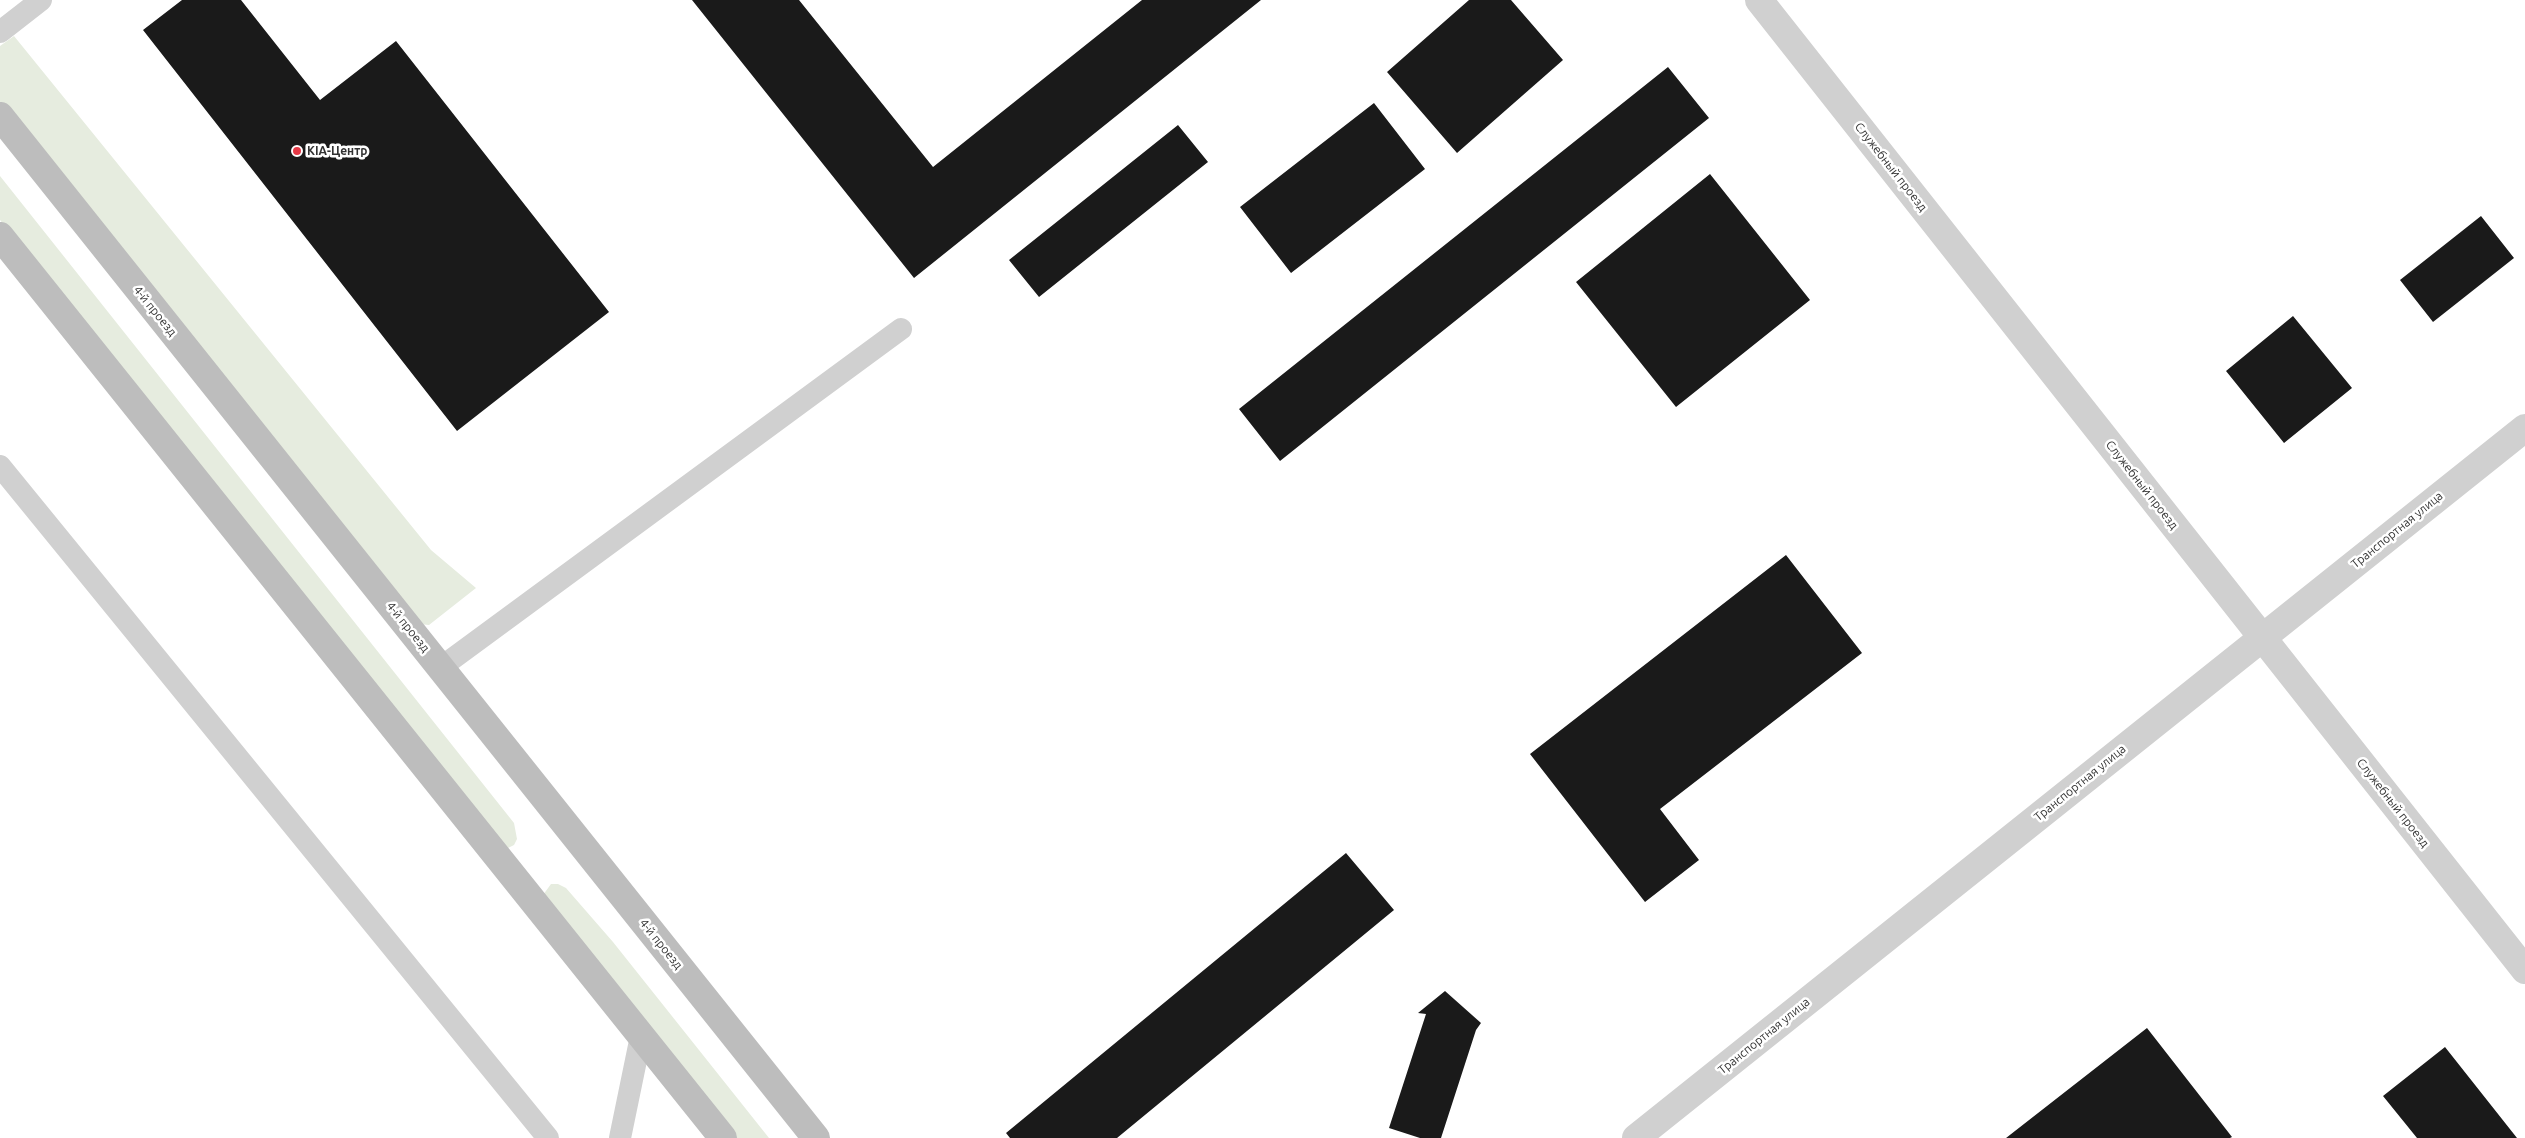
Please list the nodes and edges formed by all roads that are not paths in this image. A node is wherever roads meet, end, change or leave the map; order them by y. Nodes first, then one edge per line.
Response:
1 (41, 0) edge
2 (1759, 0) edge
3 (0, 32) edge
4 (0, 116) edge
5 (0, 236) edge
6 (901, 329) dead end
7 (2525, 428) edge
8 (0, 466) edge
9 (2262, 638) junction
10 (440, 668) junction
11 (2525, 970) edge
12 (641, 1036) junction
13 (548, 1138) edge
14 (620, 1138) edge
15 (723, 1138) edge
16 (816, 1138) edge
17 (1636, 1138) edge

1 - 3 lane
2 - 9 street, Служебный проезд
4 - 10 main road, 4-й проезд
5 - 12 main road
6 - 10 lane
7 - 9 street, Транспортная улица
8 - 13 lane
9 - 11 street, Служебный проезд
9 - 17 street, Транспортная улица
10 - 16 main road, 4-й проезд
12 - 14 lane
12 - 15 main road

